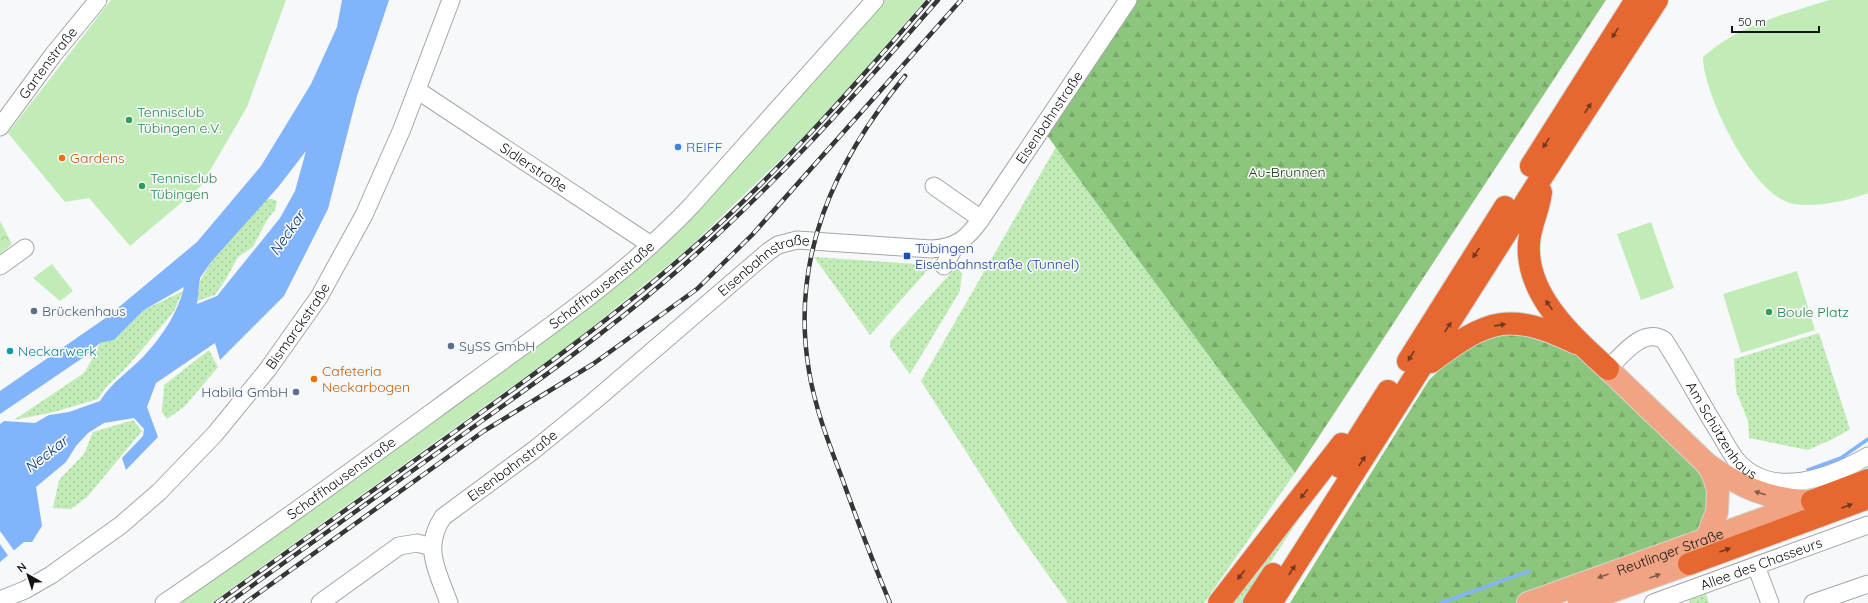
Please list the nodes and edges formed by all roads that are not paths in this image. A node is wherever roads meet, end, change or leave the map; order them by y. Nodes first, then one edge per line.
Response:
1 (98, 0) edge
2 (451, 0) edge
3 (875, 0) edge
4 (1128, 0) edge
5 (1636, 0) edge
6 (1657, 0) edge
7 (418, 90) junction
8 (0, 127) edge
9 (1543, 175) junction
10 (934, 186) dead end
11 (981, 219) junction
12 (956, 244) junction
13 (651, 245) junction
14 (25, 248) dead end
15 (0, 266) edge
16 (944, 266) dead end
17 (1582, 346) junction
18 (1608, 369) junction
19 (1419, 371) junction
20 (1363, 431) junction
21 (1868, 456) edge
22 (1707, 464) junction
23 (1868, 480) edge
24 (1868, 498) edge
25 (1812, 501) junction
26 (1868, 525) edge
27 (1706, 540) junction
28 (432, 547) junction
29 (1688, 564) junction
30 (1756, 566) junction
31 (1868, 584) edge
32 (27, 596) edge
33 (0, 600) edge
34 (164, 603) edge
35 (320, 603) edge
36 (449, 603) edge
37 (1219, 603) edge
38 (1254, 603) edge
39 (1271, 603) edge
40 (1528, 603) edge
41 (1579, 603) edge
42 (1653, 603) edge
43 (1770, 603) edge
44 (1813, 603) edge

1 - 8 street, Gartenstraße
2 - 7 street, Bismarckstraße
3 - 13 street, Schaffhausenstraße
4 - 11 street, Eisenbahnstraße
5 -> 20 highway
9 -> 6 highway
7 - 13 street, Sidlerstraße
7 - 32 street, Bismarckstraße
17 -> 9 highway
19 -> 9 highway
10 - 11 street
11 - 12 street, Eisenbahnstraße
12 - 16 street
12 - 28 street, Eisenbahnstraße
13 - 34 street, Schaffhausenstraße
14 - 15 street
17 - 18 highway
19 -> 17 highway
18 - 21 street, Am Schützenhaus
18 - 22 main road
39 -> 19 highway
20 -> 37 highway
20 - 38 highway
25 -> 22 main road
22 - 27 main road
23 - 25 highway
29 -> 24 highway
25 - 27 main road, Reutlinger Straße
26 - 30 street, Allee des Chasseurs
27 - 29 main road
27 -> 40 main road, Reutlinger Straße
28 - 35 street
28 - 36 street, Eisenbahnstraße
41 -> 29 main road, Reutlinger Straße
30 - 42 street, Allee des Chasseurs
30 - 43 street
31 - 44 street
32 - 33 street, Bismarckstraße

